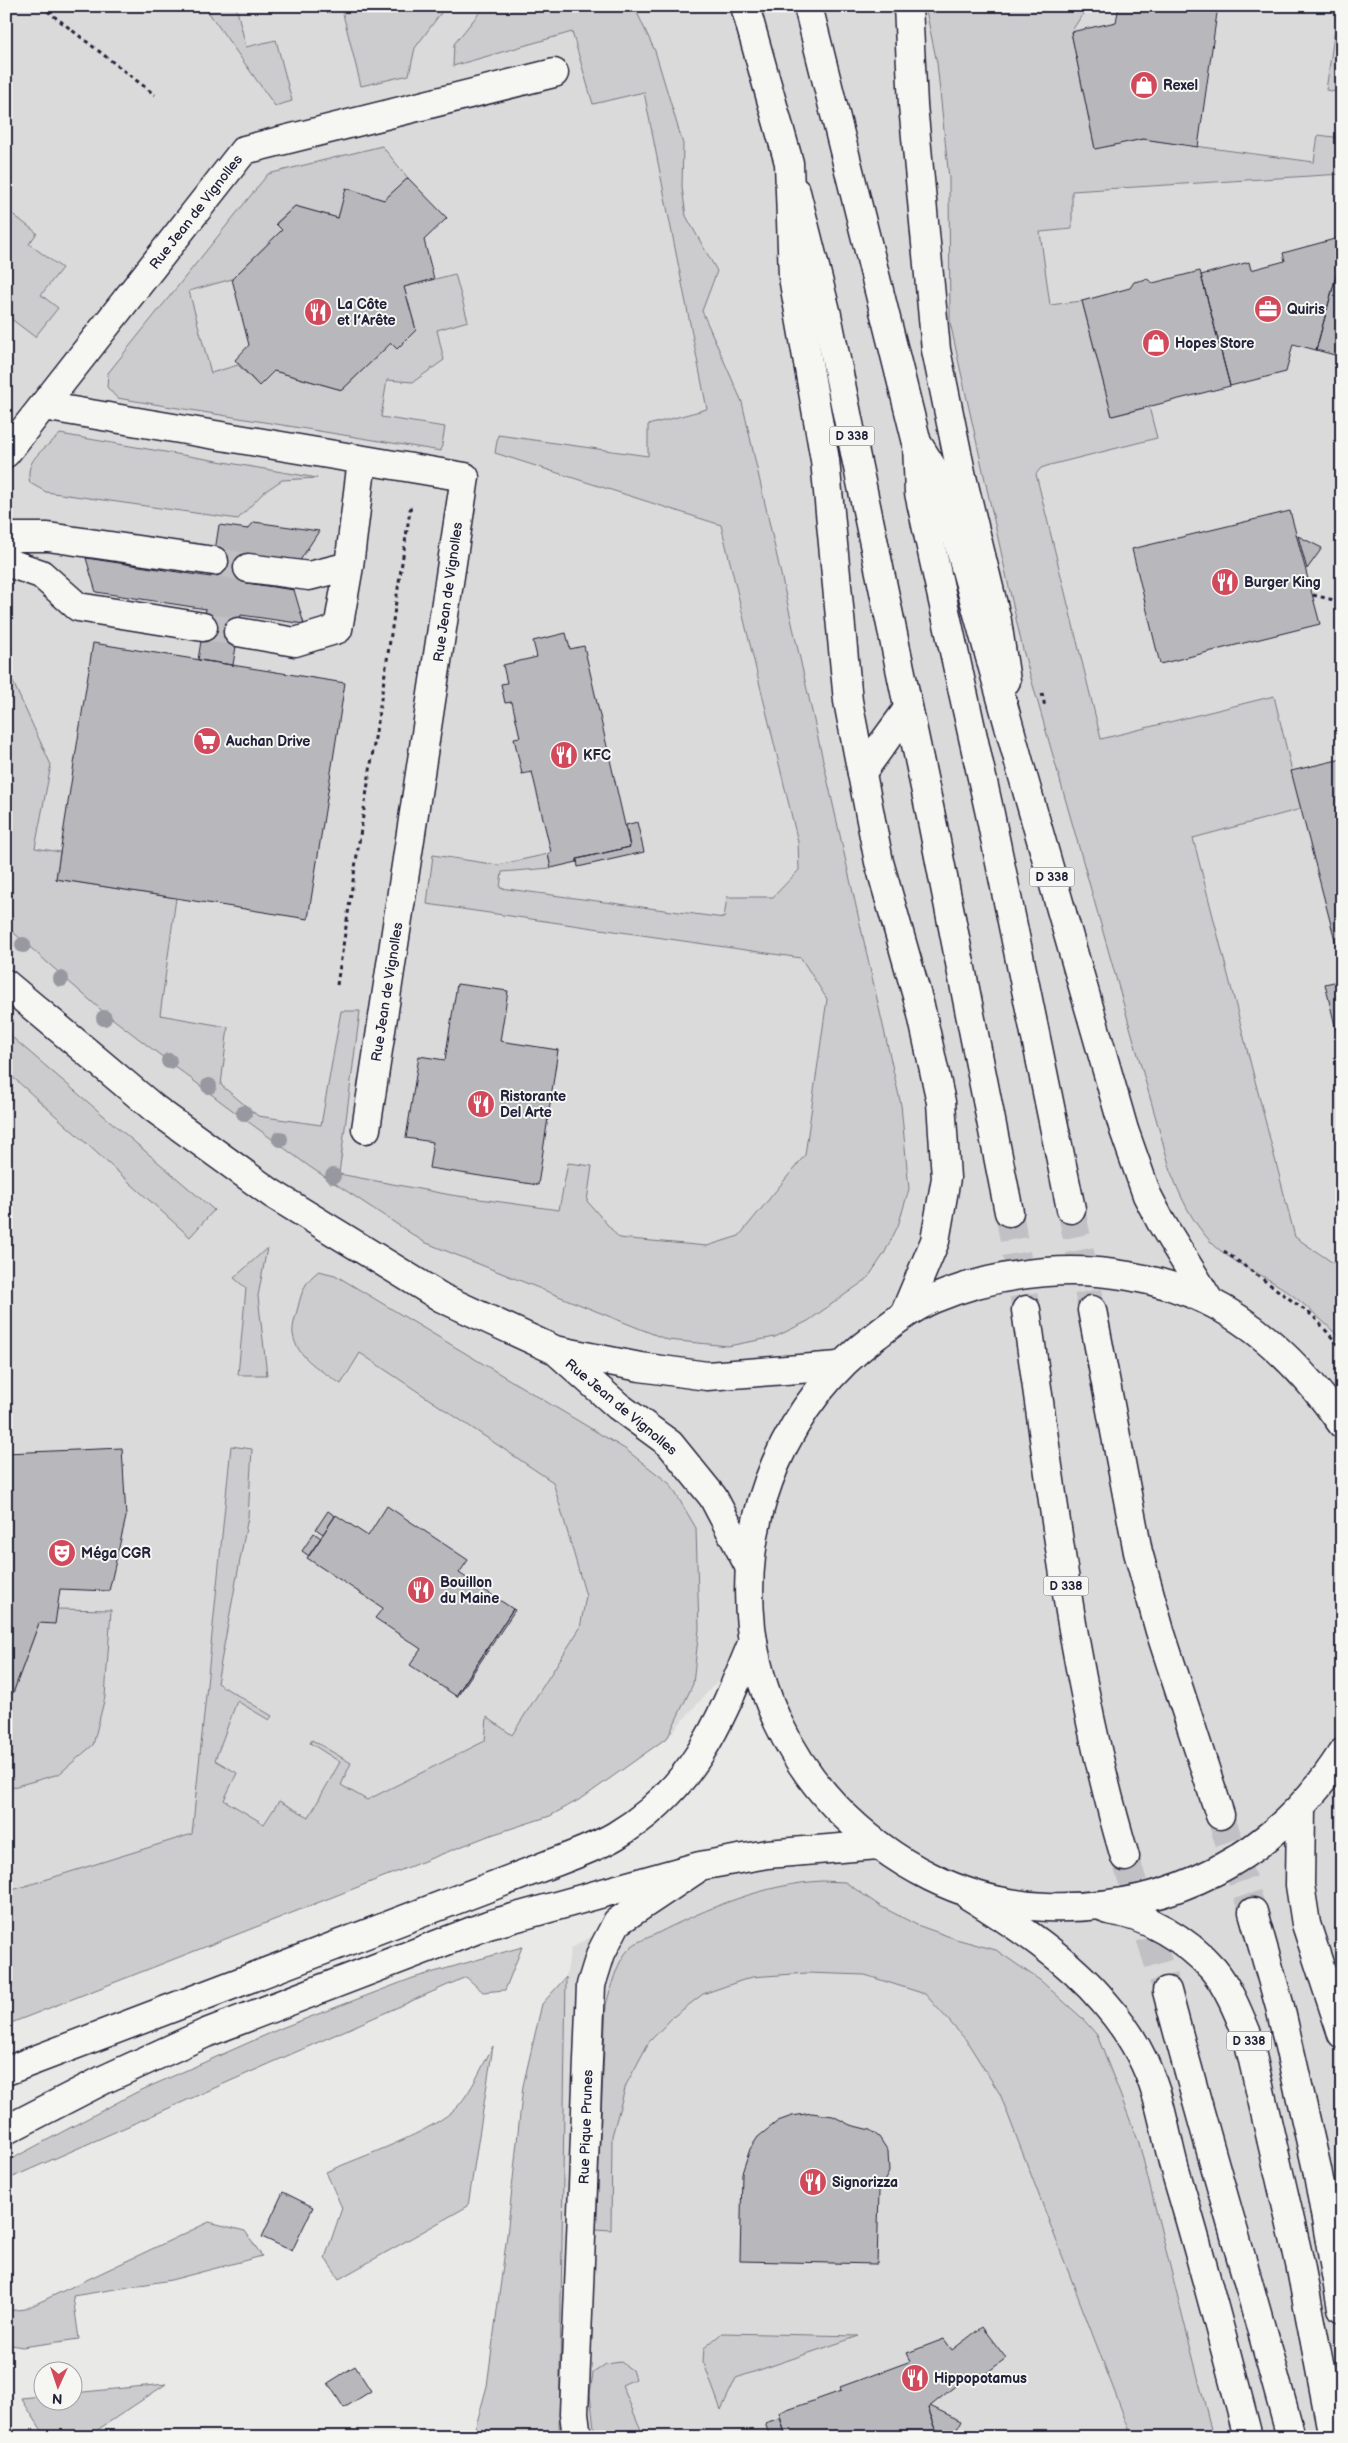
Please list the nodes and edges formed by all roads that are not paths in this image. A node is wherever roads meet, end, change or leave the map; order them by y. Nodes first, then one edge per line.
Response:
1 (746, 6) edge
2 (808, 6) edge
3 (908, 6) edge
4 (554, 73) dead end
5 (789, 164) junction
6 (43, 406) junction
7 (917, 443) junction
8 (6, 453) edge
9 (362, 460) junction
10 (6, 537) edge
11 (214, 561) tunnel mouth
12 (6, 562) edge
13 (349, 566) junction
14 (248, 568) tunnel mouth
15 (203, 627) tunnel mouth
16 (238, 632) tunnel mouth
17 (908, 709) junction
18 (1020, 766) junction
19 (862, 772) junction
20 (6, 984) edge
21 (366, 1129) dead end
22 (1071, 1209) tunnel mouth
23 (1009, 1212) tunnel mouth
24 (1210, 1302) junction
25 (1026, 1310) tunnel mouth
26 (1092, 1310) tunnel mouth
27 (904, 1315) junction
28 (555, 1350) junction
29 (839, 1366) junction
30 (1342, 1424) edge
31 (749, 1566) junction
32 (753, 1641) junction
33 (1342, 1753) edge
34 (1301, 1808) junction
35 (1220, 1815) tunnel mouth
36 (878, 1845) junction
37 (1125, 1857) tunnel mouth
38 (700, 1866) junction
39 (962, 1891) junction
40 (1084, 1908) junction
41 (1253, 1912) tunnel mouth
42 (1167, 1991) tunnel mouth
43 (1342, 2034) edge
44 (6, 2071) edge
45 (6, 2130) edge
46 (1342, 2308) edge
47 (577, 2437) edge
48 (1248, 2437) edge
49 (1291, 2437) edge
50 (1332, 2437) edge

1 - 5 main road, D 338
2 - 7 main road, D 338
3 - 18 main road
4 - 6 main road, Rue Jean de Vignolles
5 - 17 main road, D 338
5 - 19 main road, D 338
6 - 8 main road, Rue Jean de Vignolles
6 - 9 main road, Rue Jean de Vignolles
7 - 18 main road, D 338
7 - 22 main road, D 338
9 - 13 main road
9 - 21 main road, Rue Jean de Vignolles
10 - 11 main road
12 - 15 main road
13 - 14 main road
13 - 16 main road
17 - 19 main road
17 - 23 main road, D 338
18 - 24 main road, D 338
19 - 27 main road, D 338
20 - 28 main road, Rue Jean de Vignolles
24 - 27 main road
24 - 30 main road
25 - 37 main road, D 338
26 - 35 main road
27 - 29 main road
28 - 29 main road, Rue Jean de Vignolles
28 - 31 main road, Rue Jean de Vignolles
29 - 31 main road
31 - 32 main road
32 - 36 main road
32 - 44 main road
33 - 34 main road
34 - 40 main road
34 - 43 main road
36 - 38 main road
36 - 39 main road
38 - 45 main road
38 - 47 main road, Rue Pique Prunes
39 - 40 main road
39 - 48 main road
40 - 50 main road, D 338
41 - 46 main road, D 338
42 - 49 main road

